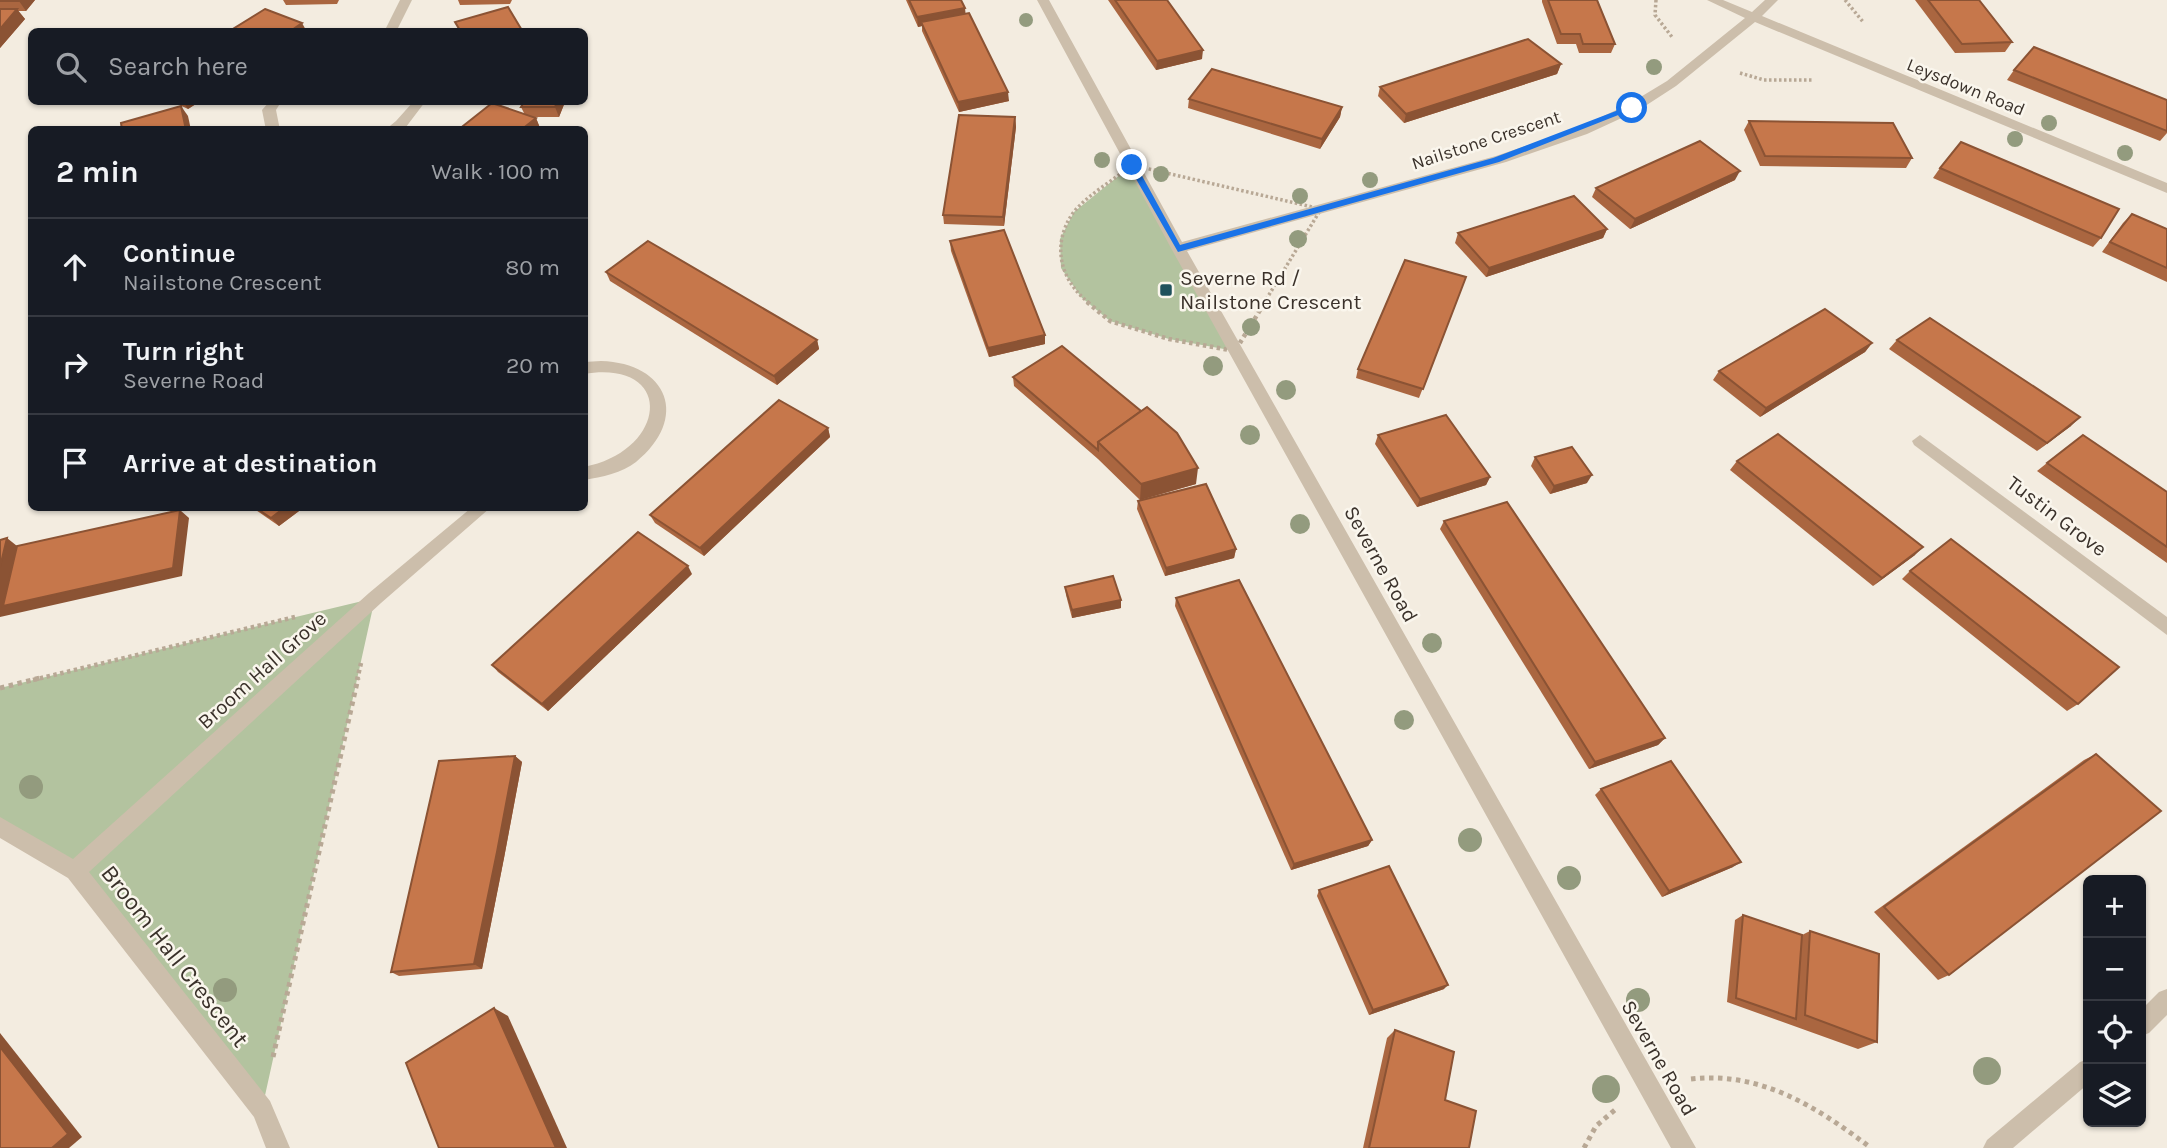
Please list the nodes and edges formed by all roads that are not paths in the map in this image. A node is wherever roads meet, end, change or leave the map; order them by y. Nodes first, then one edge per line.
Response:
1 (406, 0) edge
2 (1042, 0) edge
3 (1713, 0) edge
4 (1772, 0) edge
5 (1752, 18) junction
6 (392, 28) edge
7 (273, 105) edge
8 (417, 105) edge
9 (272, 126) edge
10 (398, 126) edge
11 (2167, 188) edge
12 (1178, 248) junction
13 (588, 368) edge
14 (1920, 441) dead end
15 (588, 473) edge
16 (478, 511) edge
17 (2167, 627) edge
18 (0, 827) edge
19 (75, 871) junction
20 (2167, 1000) edge
21 (2146, 1021) edge
22 (2083, 1074) edge
23 (278, 1148) edge
24 (1684, 1148) edge
25 (1995, 1148) edge

1 - 6 street
2 - 12 street, Severne Road
3 - 5 street, Leysdown Road
4 - 5 street, Nailstone Crescent
5 - 11 street, Leysdown Road
5 - 12 street, Nailstone Crescent
7 - 9 street
8 - 10 street
12 - 24 street, Severne Road
13 - 15 street
14 - 17 street, Tustin Grove
16 - 19 street, Broom Hall Grove
18 - 19 street, Broom Hall Crescent
19 - 23 street, Broom Hall Crescent
20 - 21 street
22 - 25 street

